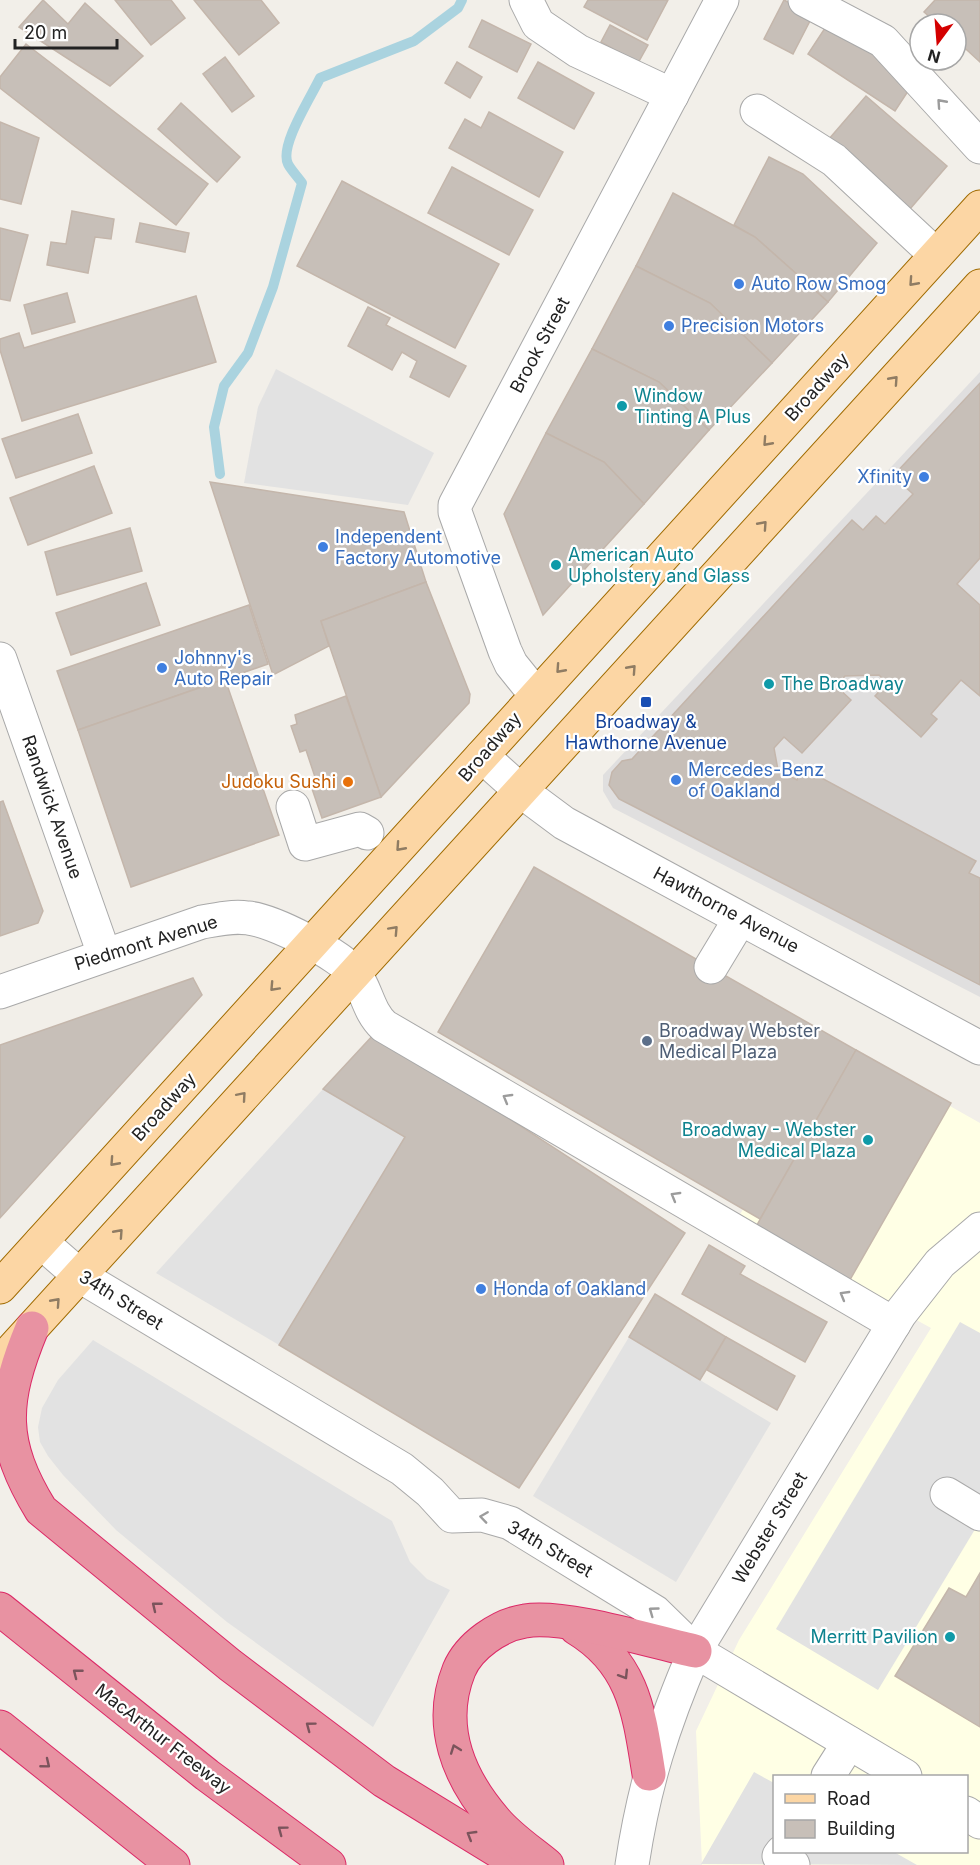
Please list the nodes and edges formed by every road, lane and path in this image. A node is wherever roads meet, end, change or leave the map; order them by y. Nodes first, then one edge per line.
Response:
1 (526, 0) edge
2 (722, 0) edge
3 (805, 0) edge
4 (672, 95) junction
5 (757, 111) dead end
6 (980, 147) edge
7 (980, 207) edge
8 (936, 255) junction
9 (980, 286) edge
10 (0, 659) edge
11 (536, 695) junction
12 (482, 756) junction
13 (521, 791) junction
14 (293, 807) dead end
15 (367, 833) dead end
16 (740, 919) junction
17 (314, 944) junction
18 (104, 954) junction
19 (711, 967) dead end
20 (354, 973) junction
21 (0, 992) edge
22 (980, 1048) edge
23 (980, 1229) edge
24 (41, 1242) junction
25 (80, 1276) junction
26 (0, 1287) edge
27 (894, 1324) junction
28 (32, 1328) junction
29 (0, 1363) edge
30 (947, 1494) dead end
31 (980, 1514) edge
32 (0, 1609) edge
33 (567, 1622) junction
34 (695, 1651) junction
35 (0, 1727) edge
36 (849, 1743) junction
37 (649, 1774) junction
38 (829, 1775) edge
39 (903, 1775) edge
40 (780, 1853) edge
41 (536, 1863) edge
42 (172, 1865) edge
43 (329, 1865) edge
44 (632, 1865) edge
45 (793, 1865) edge

1 - 4 street
2 - 4 street, Brook Street
6 -> 3 street
4 - 11 street, Brook Street
5 - 8 street
7 - 8 main road, Broadway
8 -> 11 main road, Broadway
13 -> 9 main road
10 - 18 street, Randwick Avenue
11 - 12 main road, Broadway
12 - 13 street, Hawthorne Avenue
12 -> 17 main road, Broadway
13 - 16 street, Hawthorne Avenue
20 -> 13 main road
14 - 15 street
16 - 19 street
16 - 22 street, Hawthorne Avenue
17 - 18 street, Piedmont Avenue
17 - 20 street, Piedmont Avenue
17 -> 24 main road, Broadway
18 - 21 street, Piedmont Avenue
25 -> 20 main road
27 -> 20 street
23 - 27 street, Webster Street
24 - 25 street, 34th Street
24 - 26 main road, Broadway
28 -> 25 main road
34 -> 25 street, 34th Street
27 - 34 street, Webster Street
28 - 29 main road
41 -> 28 highway
30 - 31 street
43 -> 32 highway, MacArthur Freeway
33 - 34 highway
33 -> 37 highway
41 -> 33 highway
34 - 36 street, 34th Street
34 - 37 street, Webster Street
35 -> 42 highway
36 - 38 street
36 - 39 street, 34th Street
37 - 44 street, Webster Street
40 - 45 street

